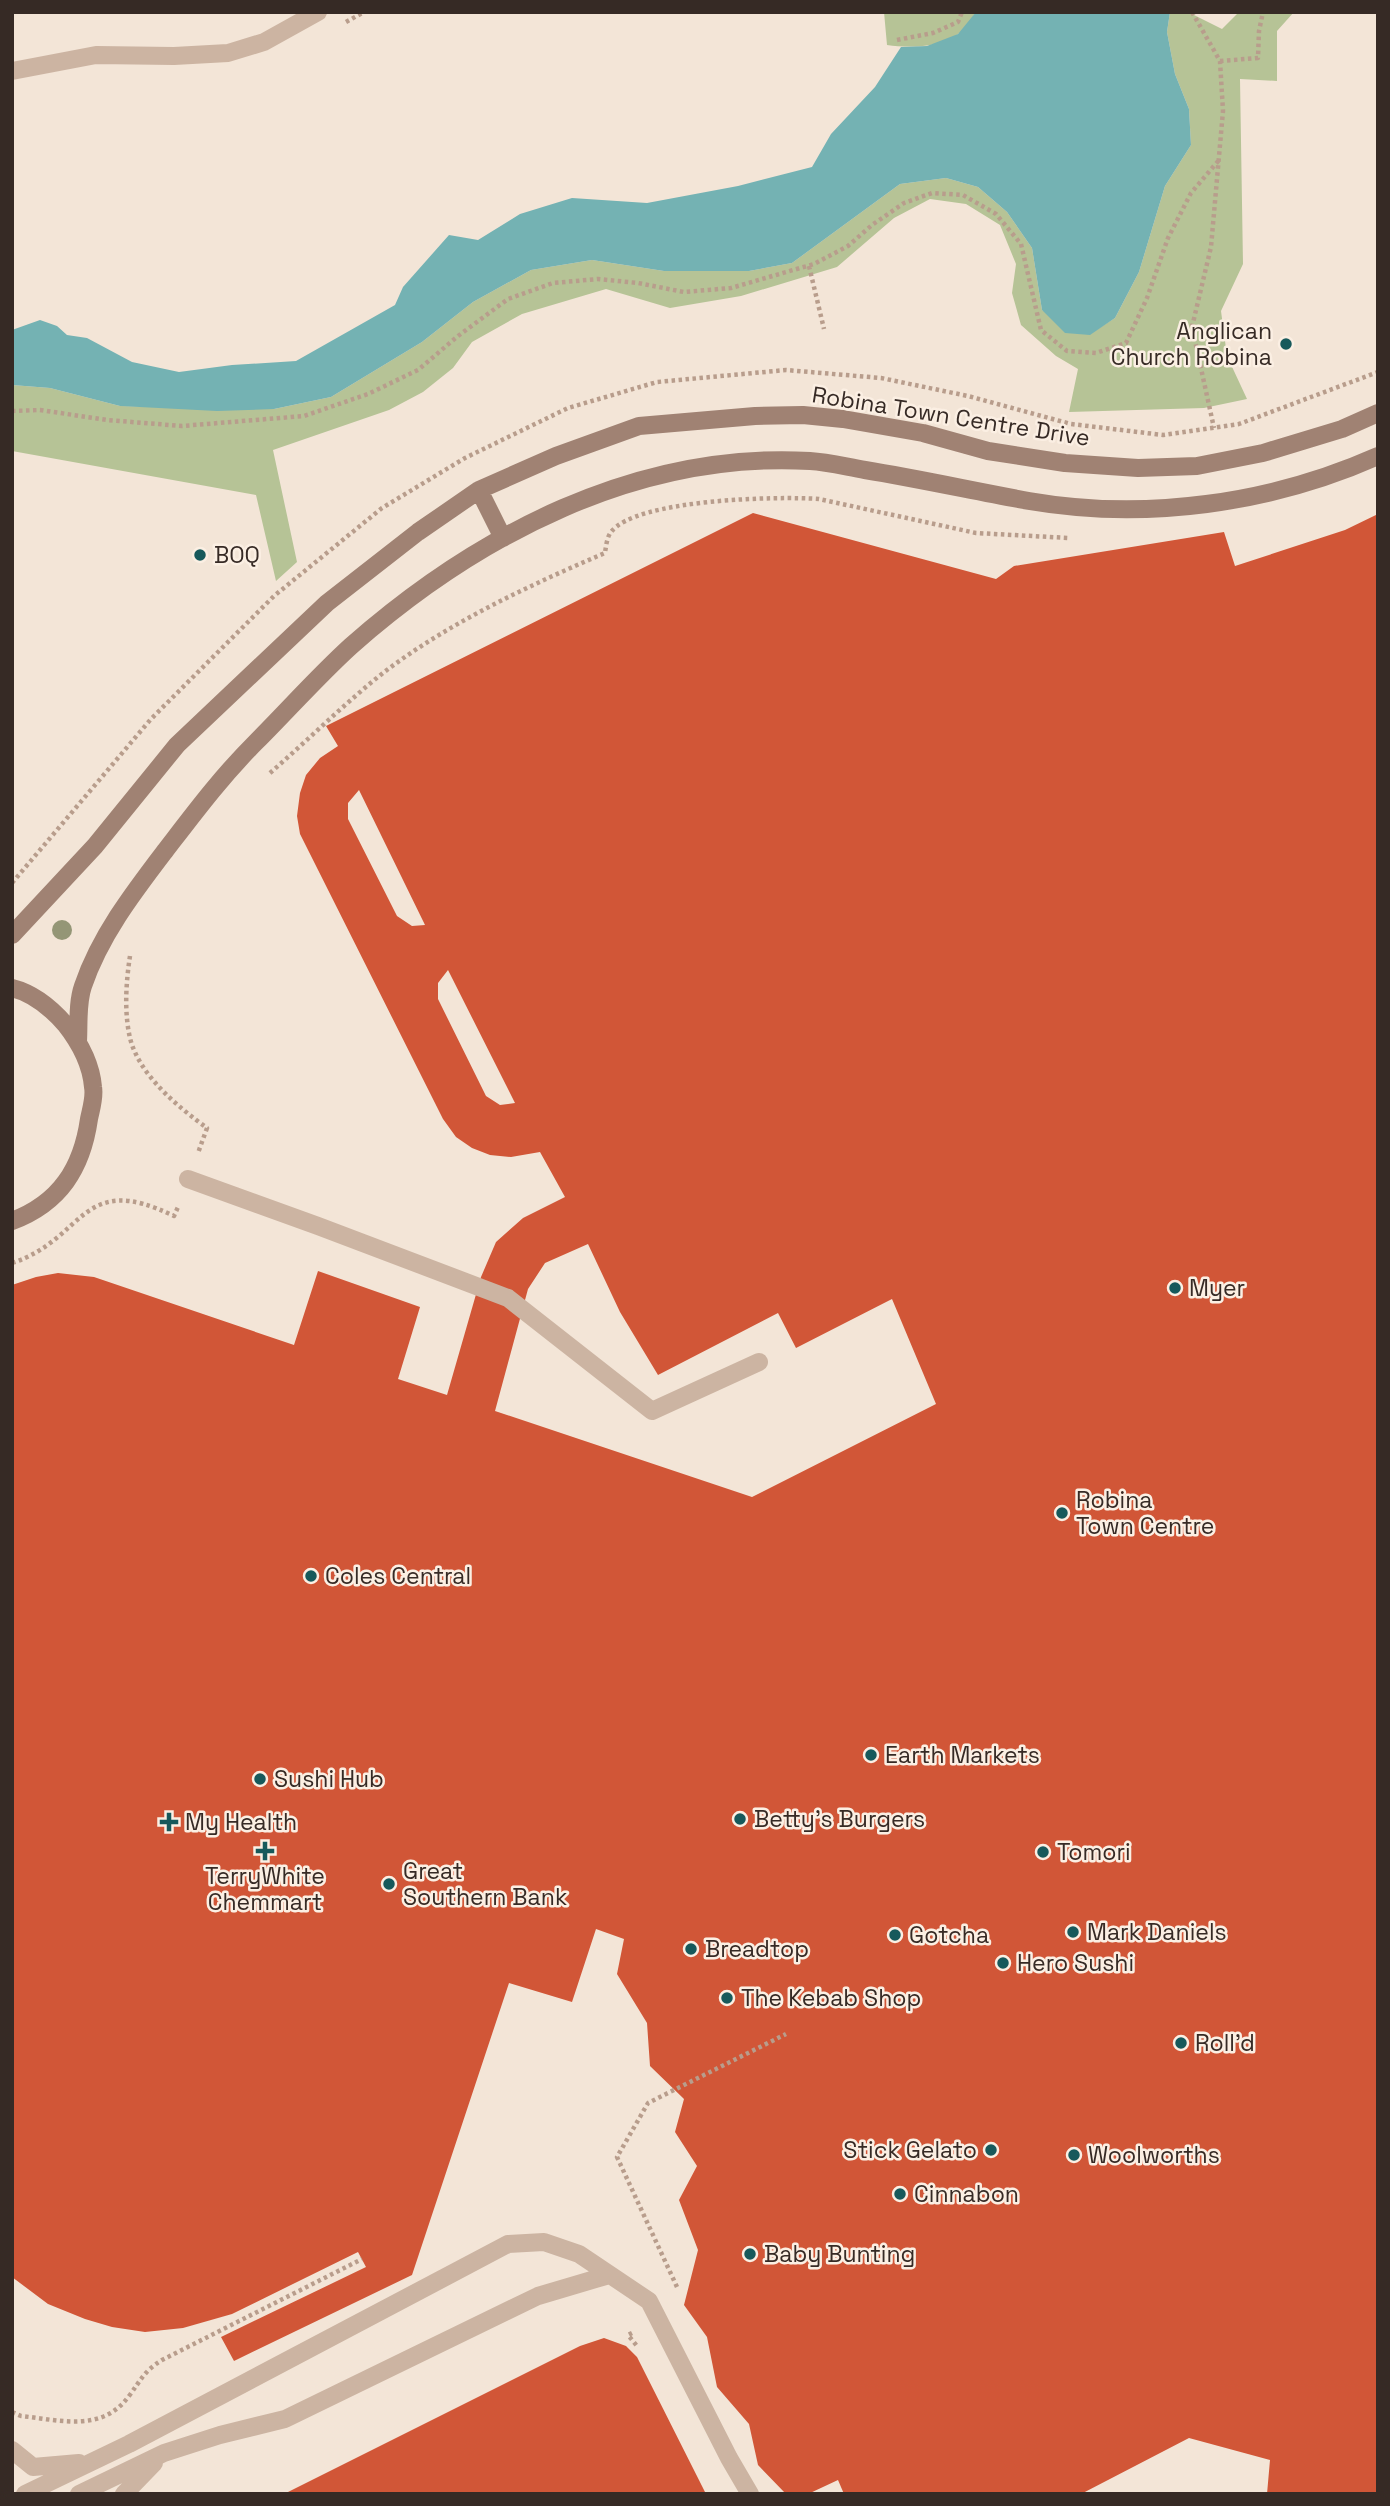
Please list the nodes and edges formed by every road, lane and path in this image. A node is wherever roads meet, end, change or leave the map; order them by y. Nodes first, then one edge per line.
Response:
1 (318, 12) edge
2 (962, 12) edge
3 (1192, 12) edge
4 (1263, 12) edge
5 (897, 40) dead end
6 (1220, 61) junction
7 (12, 71) edge
8 (1219, 160) junction
9 (809, 266) junction
10 (824, 330) dead end
11 (12, 411) edge
12 (1378, 413) edge
13 (1214, 428) dead end
14 (1378, 456) edge
15 (479, 490) junction
16 (503, 538) junction
17 (1082, 538) dead end
18 (261, 781) dead end
19 (12, 934) edge
20 (134, 947) dead end
21 (12, 988) edge
22 (78, 1041) junction
23 (188, 1179) junction
24 (12, 1221) edge
25 (12, 1263) edge
26 (759, 1362) dead end
27 (786, 2034) dead end
28 (362, 2259) dead end
29 (608, 2275) junction
30 (681, 2295) dead end
31 (12, 2412) edge
32 (12, 2450) edge
33 (164, 2453) junction
34 (94, 2462) junction
35 (25, 2494) edge
36 (79, 2494) edge
37 (124, 2494) edge
38 (750, 2494) edge

1 - 7 street
2 - 5 path
3 - 6 path
4 - 6 path
6 - 8 path
8 - 9 path
8 - 13 path
9 - 10 path
9 - 11 path
12 - 15 street, Robina Town Centre Drive
14 - 16 street
15 - 16 street
15 - 19 street, Robina Town Centre Drive
16 - 22 street
17 - 18 path
20 - 23 path
21 - 22 street
22 - 24 street
23 - 25 path
23 - 26 street
27 - 30 path
28 - 31 path
29 - 33 street
29 - 34 street
29 - 38 street
32 - 34 street
33 - 36 street
33 - 37 street
34 - 35 street

